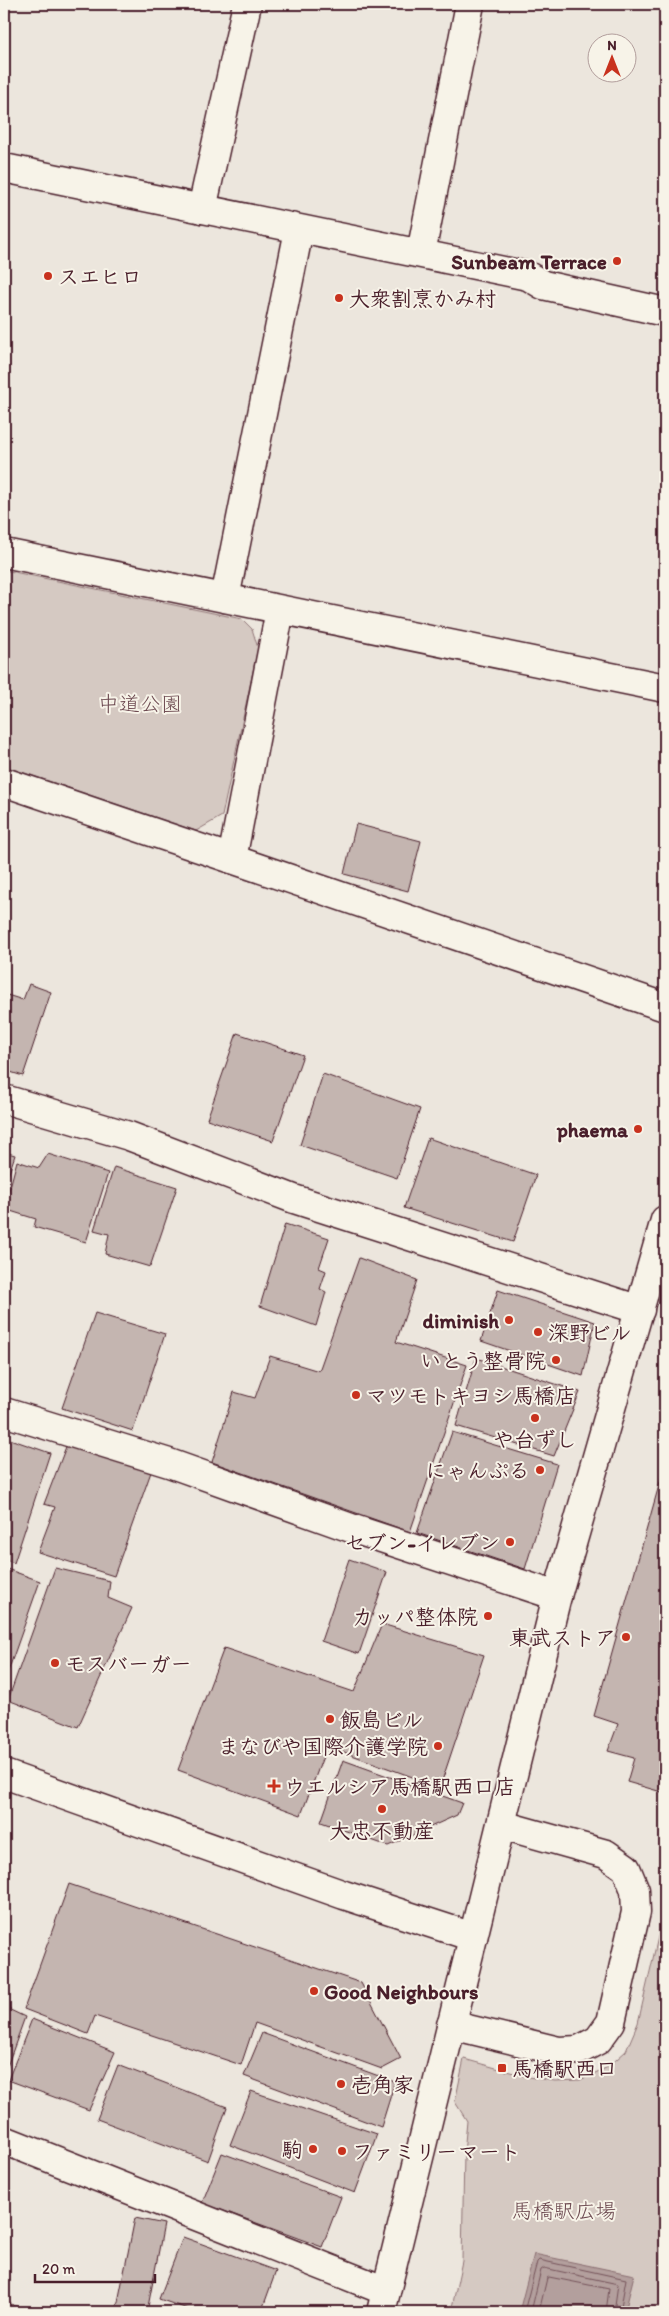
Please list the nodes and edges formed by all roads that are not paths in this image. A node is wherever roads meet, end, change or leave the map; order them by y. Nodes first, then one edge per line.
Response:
1 (247, 4) edge
2 (470, 4) edge
3 (4, 168) edge
4 (202, 209) junction
5 (298, 230) junction
6 (421, 253) junction
7 (665, 312) edge
8 (4, 553) edge
9 (225, 598) junction
10 (280, 610) junction
11 (665, 688) edge
12 (4, 782) edge
13 (232, 859) junction
14 (665, 1007) edge
15 (4, 1099) edge
16 (665, 1220) edge
17 (640, 1310) junction
18 (4, 1412) edge
19 (557, 1596) junction
20 (4, 1774) edge
21 (502, 1825) junction
22 (474, 1936) junction
23 (451, 2024) junction
24 (4, 2140) edge
25 (384, 2302) edge

1 - 4 street
2 - 6 street
3 - 4 street
4 - 5 street
5 - 6 street
5 - 9 street
6 - 7 street
8 - 9 street
9 - 10 street
10 - 11 street
10 - 13 street
12 - 13 street
13 - 14 street
15 - 17 street
16 - 17 street
17 - 19 street
18 - 19 street
19 - 21 street
20 - 22 street
21 - 22 street
21 - 23 street
22 - 23 street
23 - 25 street
24 - 25 street

